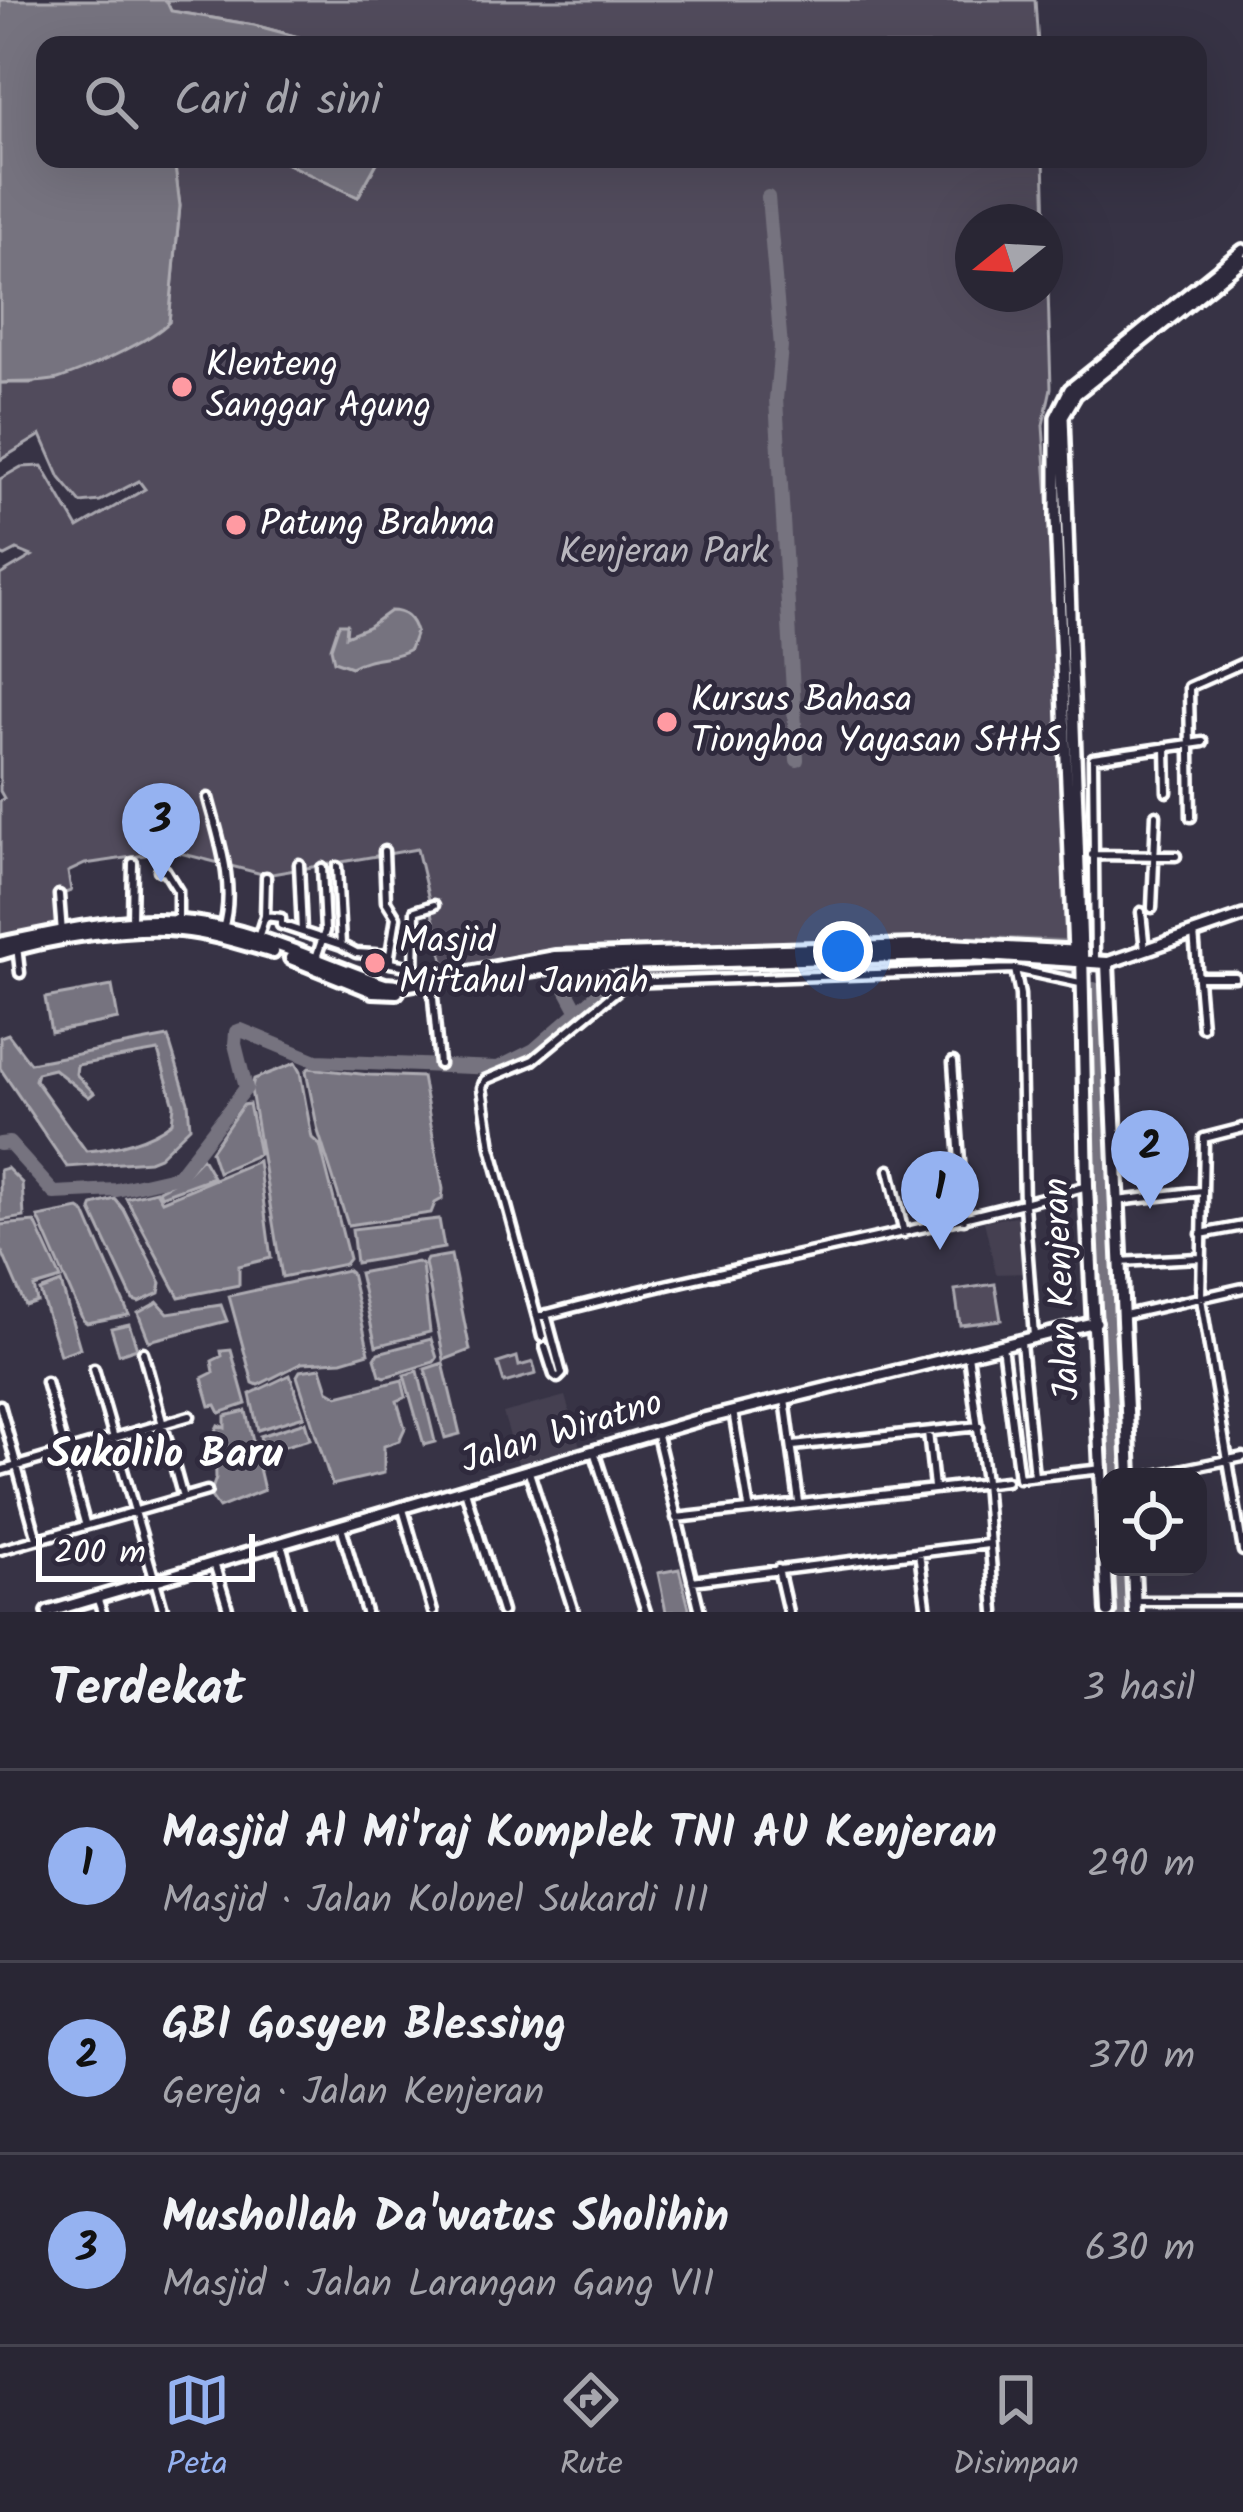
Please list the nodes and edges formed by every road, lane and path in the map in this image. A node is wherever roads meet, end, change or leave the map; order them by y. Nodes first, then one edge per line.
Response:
1 (1243, 250) edge
2 (1243, 260) edge
3 (1243, 664) edge
4 (1203, 742) dead end
5 (1189, 743) junction
6 (1166, 747) junction
7 (1167, 792) dead end
8 (208, 798) dead end
9 (1156, 815) dead end
10 (1191, 817) dead end
11 (384, 850) dead end
12 (1092, 854) junction
13 (1154, 854) junction
14 (1176, 856) dead end
15 (133, 863) dead end
16 (299, 864) dead end
17 (322, 868) dead end
18 (337, 868) dead end
19 (158, 870) dead end
20 (266, 877) dead end
21 (59, 895) dead end
22 (434, 905) dead end
23 (1152, 908) dead end
24 (1142, 912) dead end
25 (265, 916) junction
26 (1243, 916) edge
27 (178, 921) junction
28 (132, 922) junction
29 (219, 928) junction
30 (302, 931) junction
31 (62, 933) junction
32 (1194, 933) junction
33 (324, 938) junction
34 (258, 939) junction
35 (0, 944) edge
36 (16, 944) junction
37 (341, 945) junction
38 (1144, 950) junction
39 (0, 953) edge
40 (390, 955) junction
41 (317, 956) junction
42 (1085, 959) junction
43 (555, 962) junction
44 (415, 967) junction
45 (1015, 969) junction
46 (20, 973) dead end
47 (1200, 977) junction
48 (1235, 977) dead end
49 (414, 981) junction
50 (1081, 982) junction
51 (431, 987) junction
52 (400, 989) junction
53 (1202, 1028) dead end
54 (953, 1062) dead end
55 (440, 1064) dead end
56 (1111, 1103) junction
57 (1085, 1105) junction
58 (1243, 1128) edge
59 (1167, 1136) dead end
60 (1113, 1142) junction
61 (889, 1169) dead end
62 (1087, 1186) junction
63 (1202, 1191) junction
64 (1117, 1201) junction
65 (1024, 1205) junction
66 (964, 1219) junction
67 (1243, 1226) edge
68 (904, 1233) junction
69 (1201, 1234) junction
70 (1199, 1258) junction
71 (1119, 1262) junction
72 (1243, 1288) edge
73 (1201, 1298) junction
74 (546, 1314) junction
75 (1121, 1315) junction
76 (1096, 1322) junction
77 (542, 1337) dead end
78 (1034, 1337) junction
79 (1020, 1340) junction
80 (1002, 1345) junction
81 (545, 1347) dead end
82 (143, 1352) dead end
83 (968, 1354) junction
84 (94, 1369) dead end
85 (46, 1382) dead end
86 (785, 1400) junction
87 (0, 1405) edge
88 (734, 1411) junction
89 (190, 1416) dead end
90 (163, 1424) junction
91 (979, 1426) junction
92 (656, 1431) junction
93 (928, 1432) junction
94 (112, 1438) junction
95 (793, 1446) junction
96 (594, 1450) junction
97 (64, 1452) junction
98 (1243, 1457) edge
99 (1228, 1460) junction
100 (17, 1466) junction
101 (1103, 1468) edge
102 (1130, 1468) edge
103 (1189, 1468) edge
104 (1099, 1469) edge
105 (0, 1471) edge
106 (529, 1472) junction
107 (1034, 1476) junction
108 (985, 1481) junction
109 (1006, 1481) dead end
110 (934, 1487) junction
111 (465, 1490) junction
112 (207, 1491) dead end
113 (183, 1498) junction
114 (799, 1502) junction
115 (749, 1508) junction
116 (403, 1509) junction
117 (136, 1512) junction
118 (676, 1518) junction
119 (85, 1525) junction
120 (341, 1526) junction
121 (38, 1539) junction
122 (281, 1543) junction
123 (988, 1544) junction
124 (0, 1550) edge
125 (1243, 1551) edge
126 (919, 1553) junction
127 (214, 1563) junction
128 (778, 1568) junction
129 (1107, 1576) edge
130 (1133, 1576) edge
131 (692, 1581) junction
132 (156, 1582) junction
133 (97, 1597) junction
134 (1243, 1601) edge
135 (1135, 1606) edge
136 (48, 1612) edge
137 (102, 1612) edge
138 (164, 1612) edge
139 (229, 1612) edge
140 (300, 1612) edge
141 (366, 1612) edge
142 (433, 1612) edge
143 (502, 1612) edge
144 (574, 1612) edge
145 (646, 1612) edge
146 (700, 1612) edge
147 (788, 1612) edge
148 (927, 1612) edge
149 (994, 1612) edge
150 (1108, 1612) edge

1 - 42 street
2 - 42 street
3 - 5 street
4 - 5 street
5 - 6 street
5 - 10 street
6 - 7 street
6 - 12 street
8 - 29 street
9 - 13 street
11 - 40 street
12 - 13 street
12 - 42 street
13 - 14 street
13 - 23 street
15 - 28 street
16 - 30 street
17 - 33 street
18 - 37 street
19 - 27 street
20 - 25 street
21 - 31 street
22 - 44 street
24 - 38 street
25 - 30 street
25 - 34 street
26 - 32 street
27 - 28 main road
27 - 29 main road
28 - 31 main road
29 - 34 main road
30 - 33 street
31 - 36 main road
32 - 38 street
32 - 47 street
33 - 37 street
33 - 41 street
34 - 41 main road
34 - 52 main road
35 - 36 main road
36 - 39 main road
36 - 46 street
37 - 40 street
38 - 42 street
40 - 44 street
41 - 52 main road
42 - 43 main road
42 - 50 main road, Jalan Kenjeran
42 - 56 main road, Jalan Kenjeran
43 - 49 main road
43 - 51 main road
44 - 49 street
45 - 50 street
45 - 65 street
45 - 74 street
47 - 48 street
47 - 53 street
49 - 52 main road
50 - 57 main road, Jalan Kenjeran
51 - 52 main road
51 - 55 street
54 - 66 street
56 - 57 main road
56 - 60 main road, Jalan Kenjeran
57 - 62 main road, Jalan Kenjeran
58 - 63 street
59 - 60 street
60 - 64 main road, Jalan Kenjeran
61 - 68 street
62 - 65 street
62 - 76 main road, Jalan Kenjeran
63 - 64 street
63 - 69 street
64 - 71 main road, Jalan Kenjeran
65 - 66 street
65 - 78 street
66 - 68 street
67 - 69 street
68 - 74 street
69 - 70 street
70 - 71 street
70 - 73 street
71 - 75 main road, Jalan Kenjeran
72 - 73 street
73 - 75 street
73 - 99 street
74 - 77 street
74 - 81 street
75 - 102 main road, Jalan Kenjeran
76 - 78 street, Jalan Wiratno
76 - 101 main road, Jalan Kenjeran
78 - 79 street, Jalan Wiratno
79 - 80 street, Jalan Wiratno
79 - 107 street
80 - 83 street, Jalan Wiratno
80 - 107 street
82 - 90 street
83 - 86 street, Jalan Wiratno
83 - 91 street
84 - 94 street
85 - 97 street
86 - 88 street, Jalan Wiratno
86 - 95 street
87 - 100 street
88 - 92 street, Jalan Wiratno
88 - 115 street
89 - 90 street
90 - 94 street
90 - 113 street
91 - 93 street
91 - 108 street
92 - 96 street, Jalan Wiratno
92 - 118 street
93 - 95 street
93 - 110 street
94 - 97 street
94 - 117 street
95 - 114 street
96 - 106 street, Jalan Wiratno
96 - 145 street
97 - 100 street
97 - 119 street
98 - 99 street
99 - 103 street
99 - 125 street
100 - 105 street
100 - 121 street
104 - 107 street
106 - 111 street, Jalan Wiratno
106 - 144 street
108 - 109 street
108 - 110 street
108 - 123 street
110 - 114 street
111 - 116 street, Jalan Wiratno
111 - 143 street
112 - 113 street
113 - 117 street
114 - 115 street
115 - 118 street
116 - 120 street, Jalan Wiratno
116 - 142 street
117 - 119 street
117 - 132 street
118 - 131 street
119 - 121 street
120 - 122 street, Jalan Wiratno
120 - 141 street
121 - 124 street
122 - 127 street, Jalan Wiratno
122 - 140 street
123 - 126 street
123 - 149 street
126 - 128 street
126 - 148 street
127 - 132 street, Jalan Wiratno
127 - 139 street
128 - 131 street
128 - 147 street
129 - 150 main road, Jalan Kenjeran
130 - 135 main road
131 - 146 street
132 - 133 street, Jalan Wiratno
132 - 138 street
133 - 136 street, Jalan Wiratno
133 - 137 street
134 - 135 street

